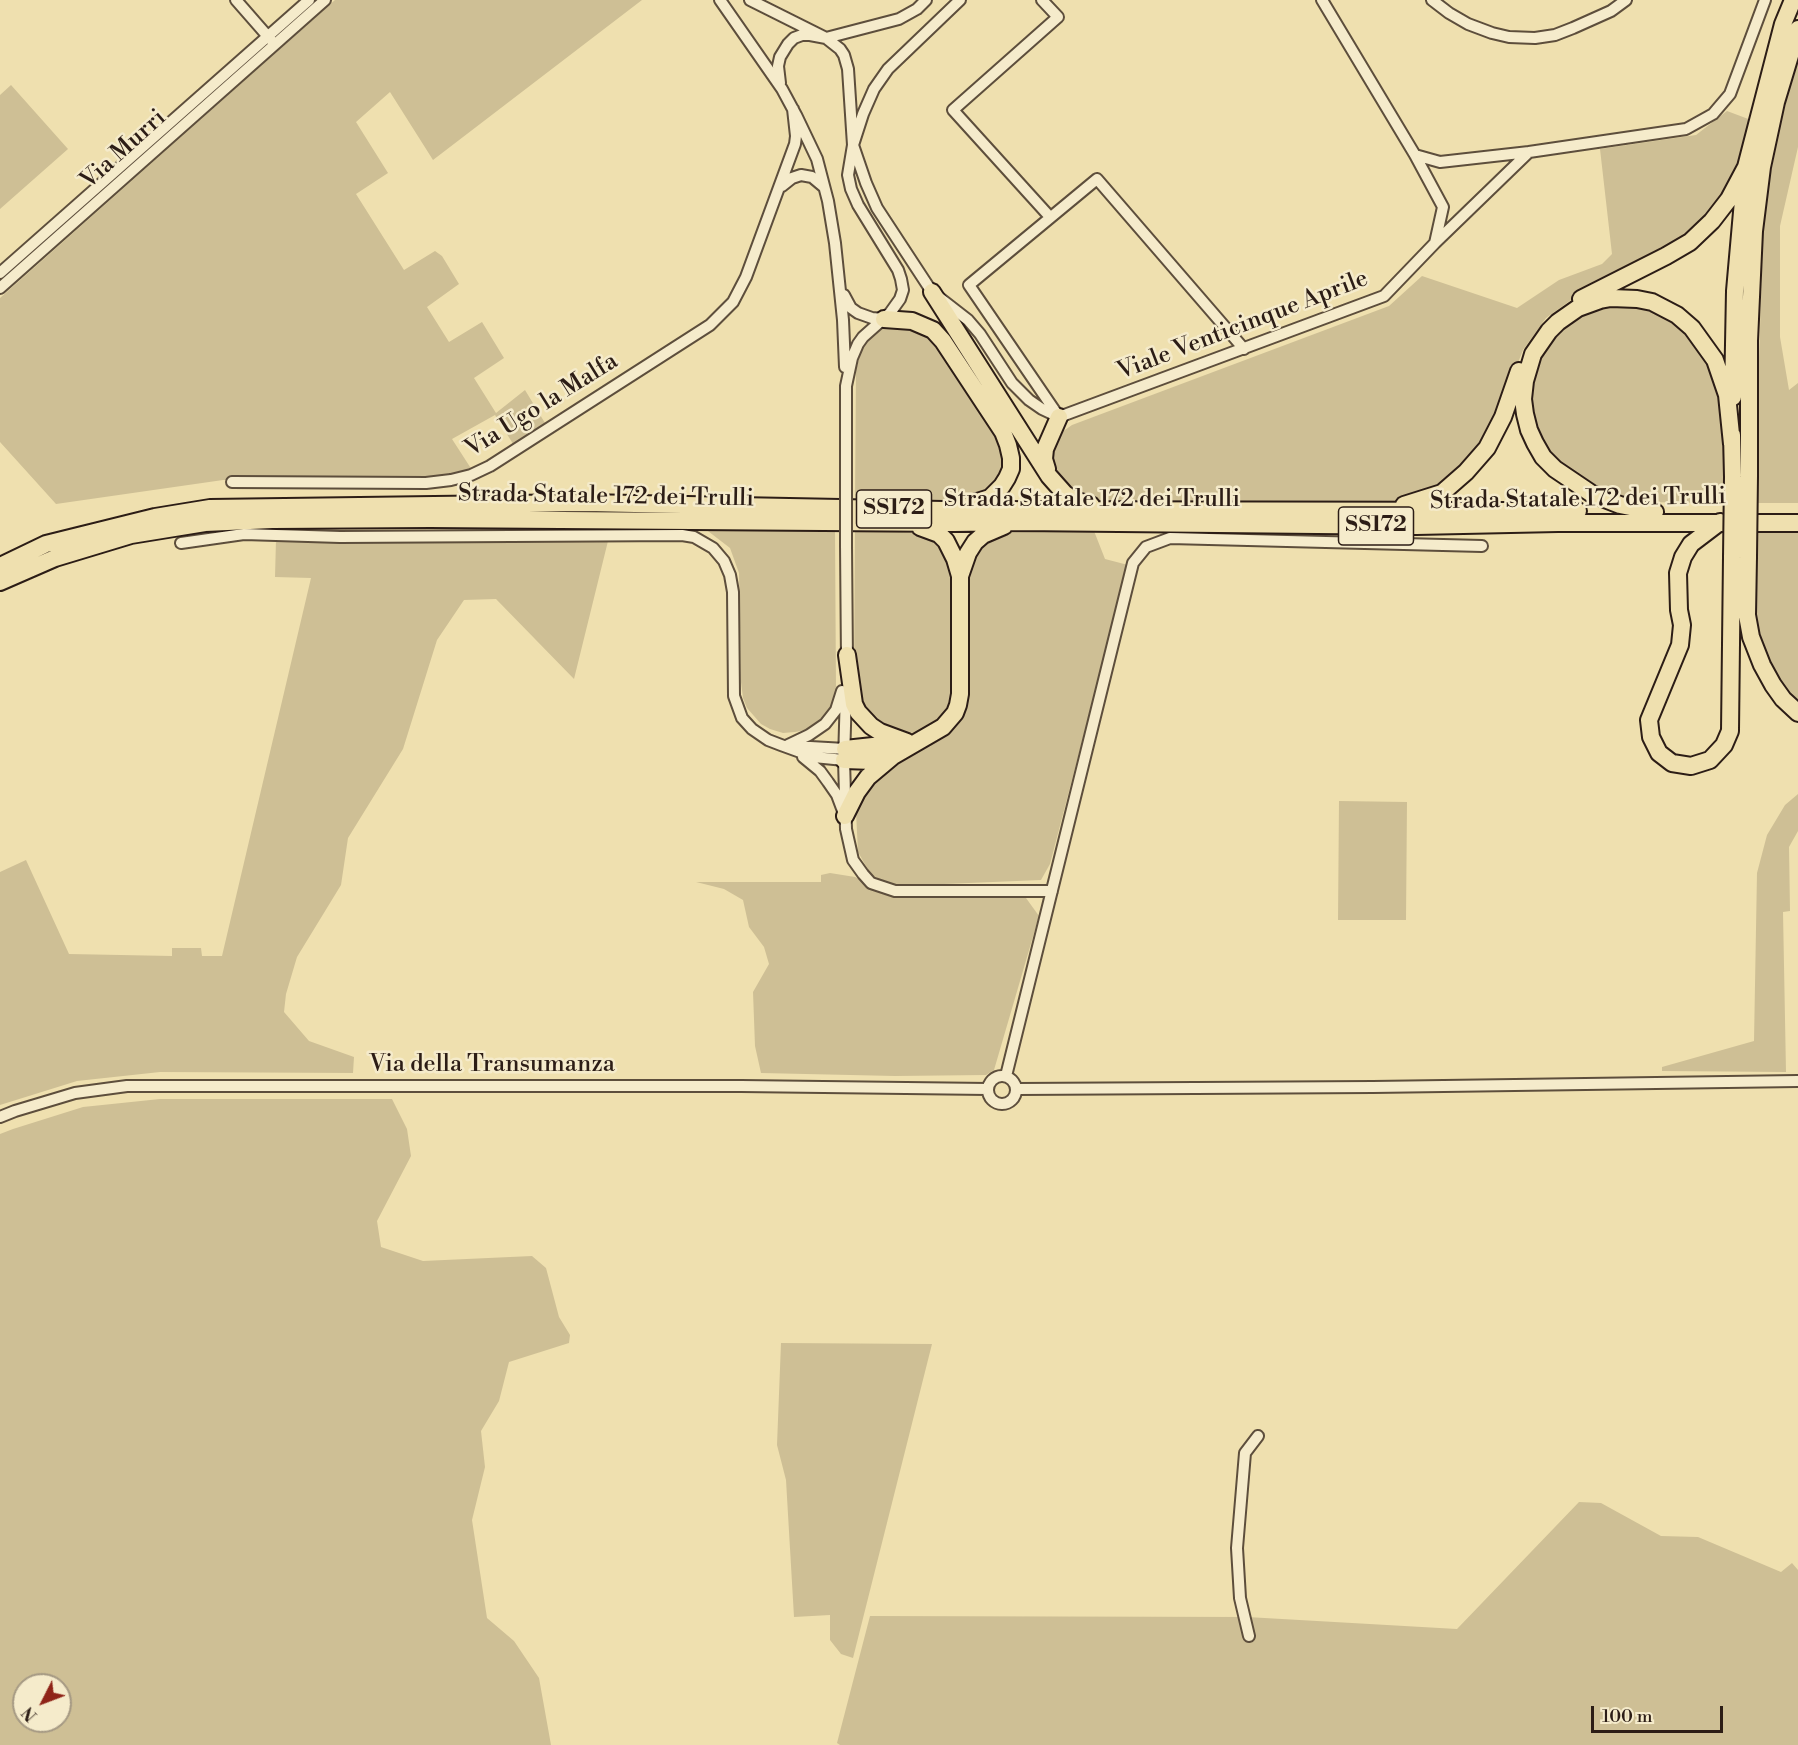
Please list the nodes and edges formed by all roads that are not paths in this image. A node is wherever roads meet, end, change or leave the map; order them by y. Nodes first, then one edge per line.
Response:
1 (236, 0) edge
2 (309, 0) edge
3 (325, 0) edge
4 (720, 0) edge
5 (750, 0) edge
6 (926, 0) edge
7 (960, 0) edge
8 (1042, 0) edge
9 (1322, 0) edge
10 (1432, 0) edge
11 (1626, 0) edge
12 (1765, 0) edge
13 (1792, 0) edge
14 (1798, 29) edge
15 (826, 38) junction
16 (271, 40) junction
17 (782, 88) junction
18 (793, 109) junction
19 (853, 145) junction
20 (1529, 152) junction
21 (1415, 155) junction
22 (1746, 166) junction
23 (825, 188) junction
24 (779, 192) junction
25 (1050, 218) junction
26 (1435, 243) junction
27 (0, 273) edge
28 (840, 282) junction
29 (0, 288) edge
30 (932, 292) junction
31 (884, 319) junction
32 (1244, 349) junction
33 (846, 386) junction
34 (1059, 417) junction
35 (1732, 444) junction
36 (1049, 476) junction
37 (1741, 477) junction
38 (232, 482) dead end
39 (1106, 509) junction
40 (943, 510) junction
41 (1384, 510) junction
42 (1655, 512) junction
43 (1798, 512) edge
44 (1020, 522) junction
45 (1721, 522) junction
46 (902, 523) junction
47 (1798, 523) edge
48 (181, 543) dead end
49 (1482, 546) dead end
50 (1740, 557) junction
51 (0, 566) edge
52 (960, 576) junction
53 (0, 582) edge
54 (846, 663) junction
55 (1798, 713) edge
56 (915, 741) junction
57 (786, 746) junction
58 (845, 754) junction
59 (893, 756) junction
60 (845, 816) junction
61 (1052, 891) junction
62 (1006, 1076) junction
63 (1798, 1081) edge
64 (988, 1089) junction
65 (1017, 1089) junction
66 (0, 1117) edge
67 (1258, 1436) dead end
68 (1249, 1636) dead end

1 - 16 street
2 - 16 street, Via Murri
3 - 16 street, Via Murri
4 - 17 street
5 - 15 street
6 - 15 street
7 - 19 street
8 - 25 street
9 - 21 street
10 - 11 street
12 - 20 street
13 - 22 highway
14 - 37 highway
15 - 17 street
15 - 19 street
16 - 27 street, Via Murri
16 - 29 street, Via Murri
17 - 18 street
18 - 23 street
18 - 24 street, Via Ugo la Malfa
19 - 30 street
19 - 31 street
20 - 21 street
20 - 26 street, Viale Venticinque Aprile
21 - 26 street
22 - 35 highway
22 - 41 highway
23 - 24 street
23 - 28 street
24 - 38 street, Via Ugo la Malfa
25 - 32 street
25 - 34 street
26 - 32 street, Viale Venticinque Aprile
28 - 31 street
28 - 33 street
30 - 34 street
30 - 36 highway
31 - 33 street
31 - 40 highway
32 - 34 street, Viale Venticinque Aprile
33 - 54 street, bridge
34 - 36 highway
35 - 37 highway
35 - 42 highway
36 - 39 highway
37 - 50 highway, bridge
39 - 40 highway, Strada Statale 172 dei Trulli / SS172
39 - 41 highway, Strada Statale 172 dei Trulli / SS172
40 - 51 highway, Strada Statale 172 dei Trulli / SS172
41 - 42 highway, Strada Statale 172 dei Trulli / SS172
42 - 43 highway, Strada Statale 172 dei Trulli / SS172
44 - 45 highway, Strada Statale 172 dei Trulli / SS172
44 - 46 highway, Strada Statale 172 dei Trulli / SS172
44 - 52 highway
45 - 47 highway, Strada Statale 172 dei Trulli / SS172
45 - 50 highway
46 - 52 highway
46 - 53 highway, Strada Statale 172 dei Trulli / SS172
48 - 57 street
49 - 61 street
50 - 55 highway
52 - 56 highway
54 - 56 highway
54 - 57 street
54 - 58 street
56 - 58 highway
56 - 59 highway
57 - 58 street
57 - 60 street
58 - 59 highway
58 - 60 street
59 - 60 highway
60 - 61 street
61 - 62 street
62 - 64 street
62 - 65 street
63 - 65 street
64 - 65 street
64 - 66 street, Via della Transumanza
67 - 68 street

